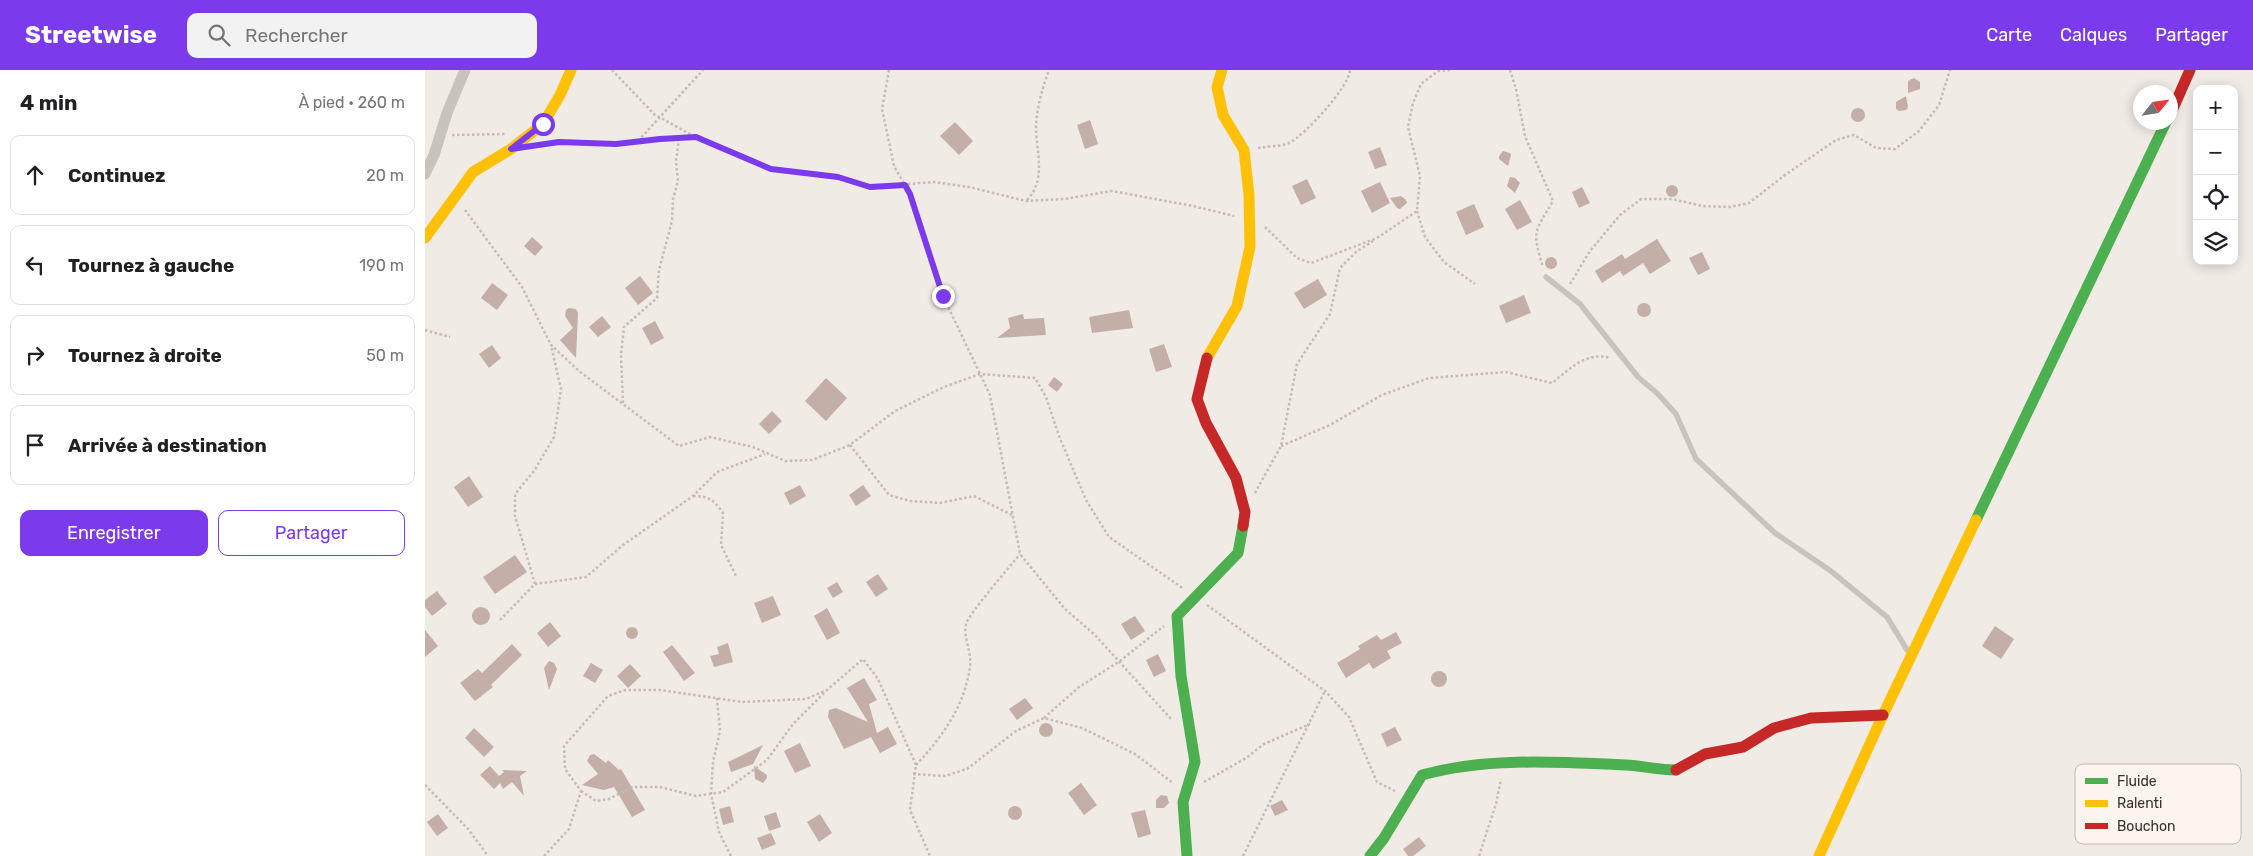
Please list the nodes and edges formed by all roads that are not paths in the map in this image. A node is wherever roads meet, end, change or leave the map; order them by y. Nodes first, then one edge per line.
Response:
1 (465, 70) edge
2 (571, 70) edge
3 (1222, 70) edge
4 (2190, 70) edge
5 (2178, 97) edge
6 (2162, 130) edge
7 (425, 174) edge
8 (425, 238) edge
9 (1546, 277) road end
10 (1911, 656) junction
11 (1883, 715) junction
12 (1187, 856) edge
13 (1370, 856) edge
14 (1819, 856) edge

1 - 7 street
2 - 8 street
3 - 12 street
4 - 5 street
6 - 10 street
9 - 10 lane
10 - 11 street
11 - 13 street
11 - 14 street

